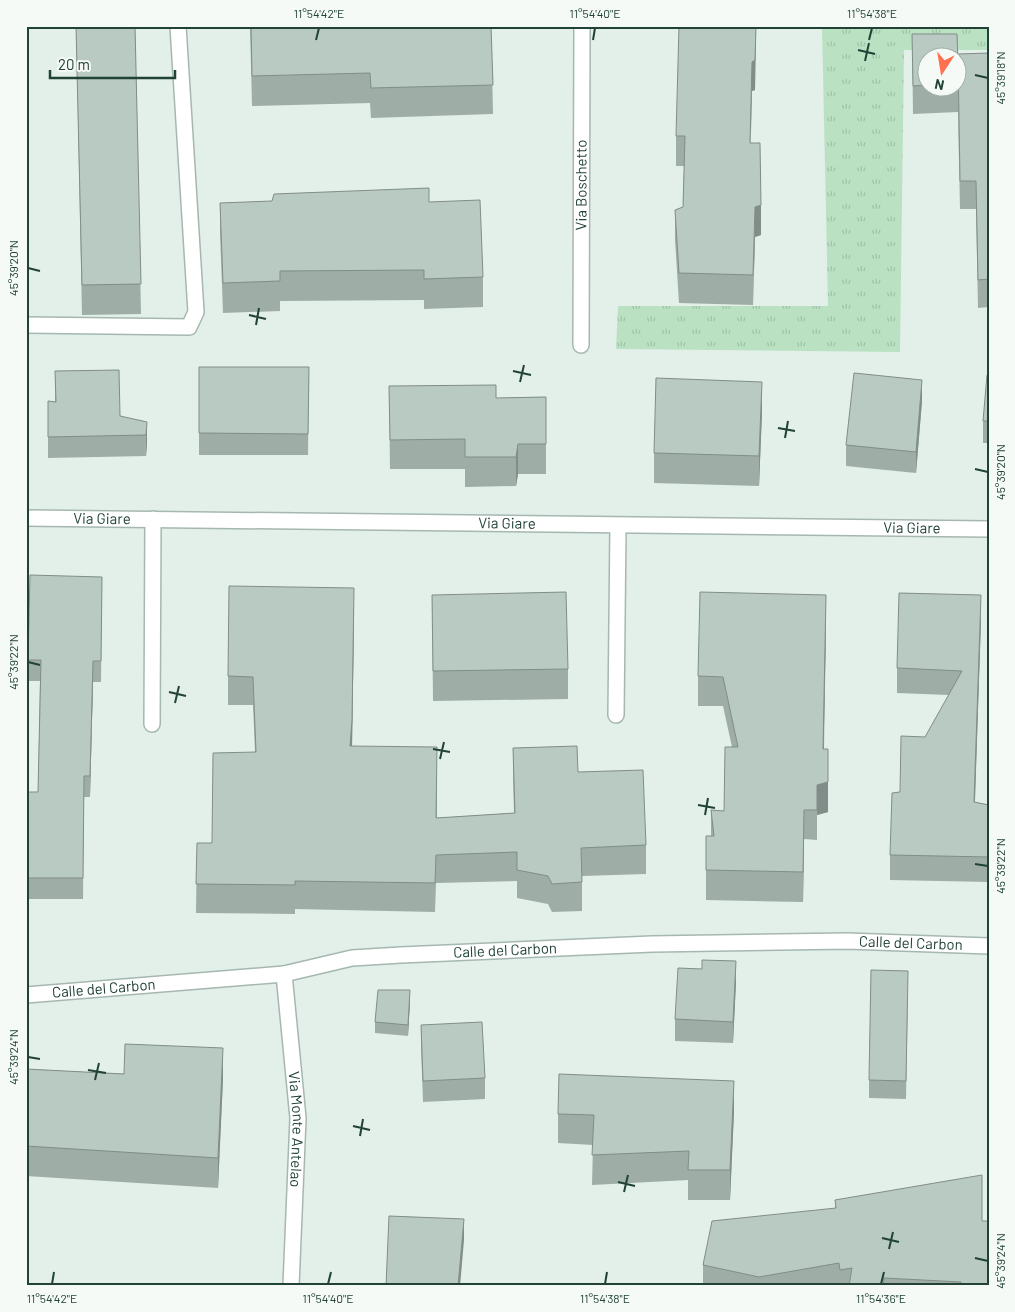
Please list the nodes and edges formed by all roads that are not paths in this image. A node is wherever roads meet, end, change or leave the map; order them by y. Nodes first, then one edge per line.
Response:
1 (178, 26) edge
2 (582, 26) edge
3 (26, 325) edge
4 (581, 345) dead end
5 (26, 518) edge
6 (153, 519) junction
7 (618, 526) junction
8 (989, 529) edge
9 (616, 715) dead end
10 (152, 724) dead end
11 (989, 946) edge
12 (284, 974) junction
13 (26, 995) edge
14 (291, 1286) edge

1 - 3 street
2 - 4 street, Via Boschetto
5 - 6 street, Via Giare
6 - 7 street, Via Giare
6 - 10 street
7 - 8 street, Via Giare
7 - 9 street
11 - 12 street, Calle del Carbon
12 - 13 street, Calle del Carbon
12 - 14 street, Via Monte Antelao

